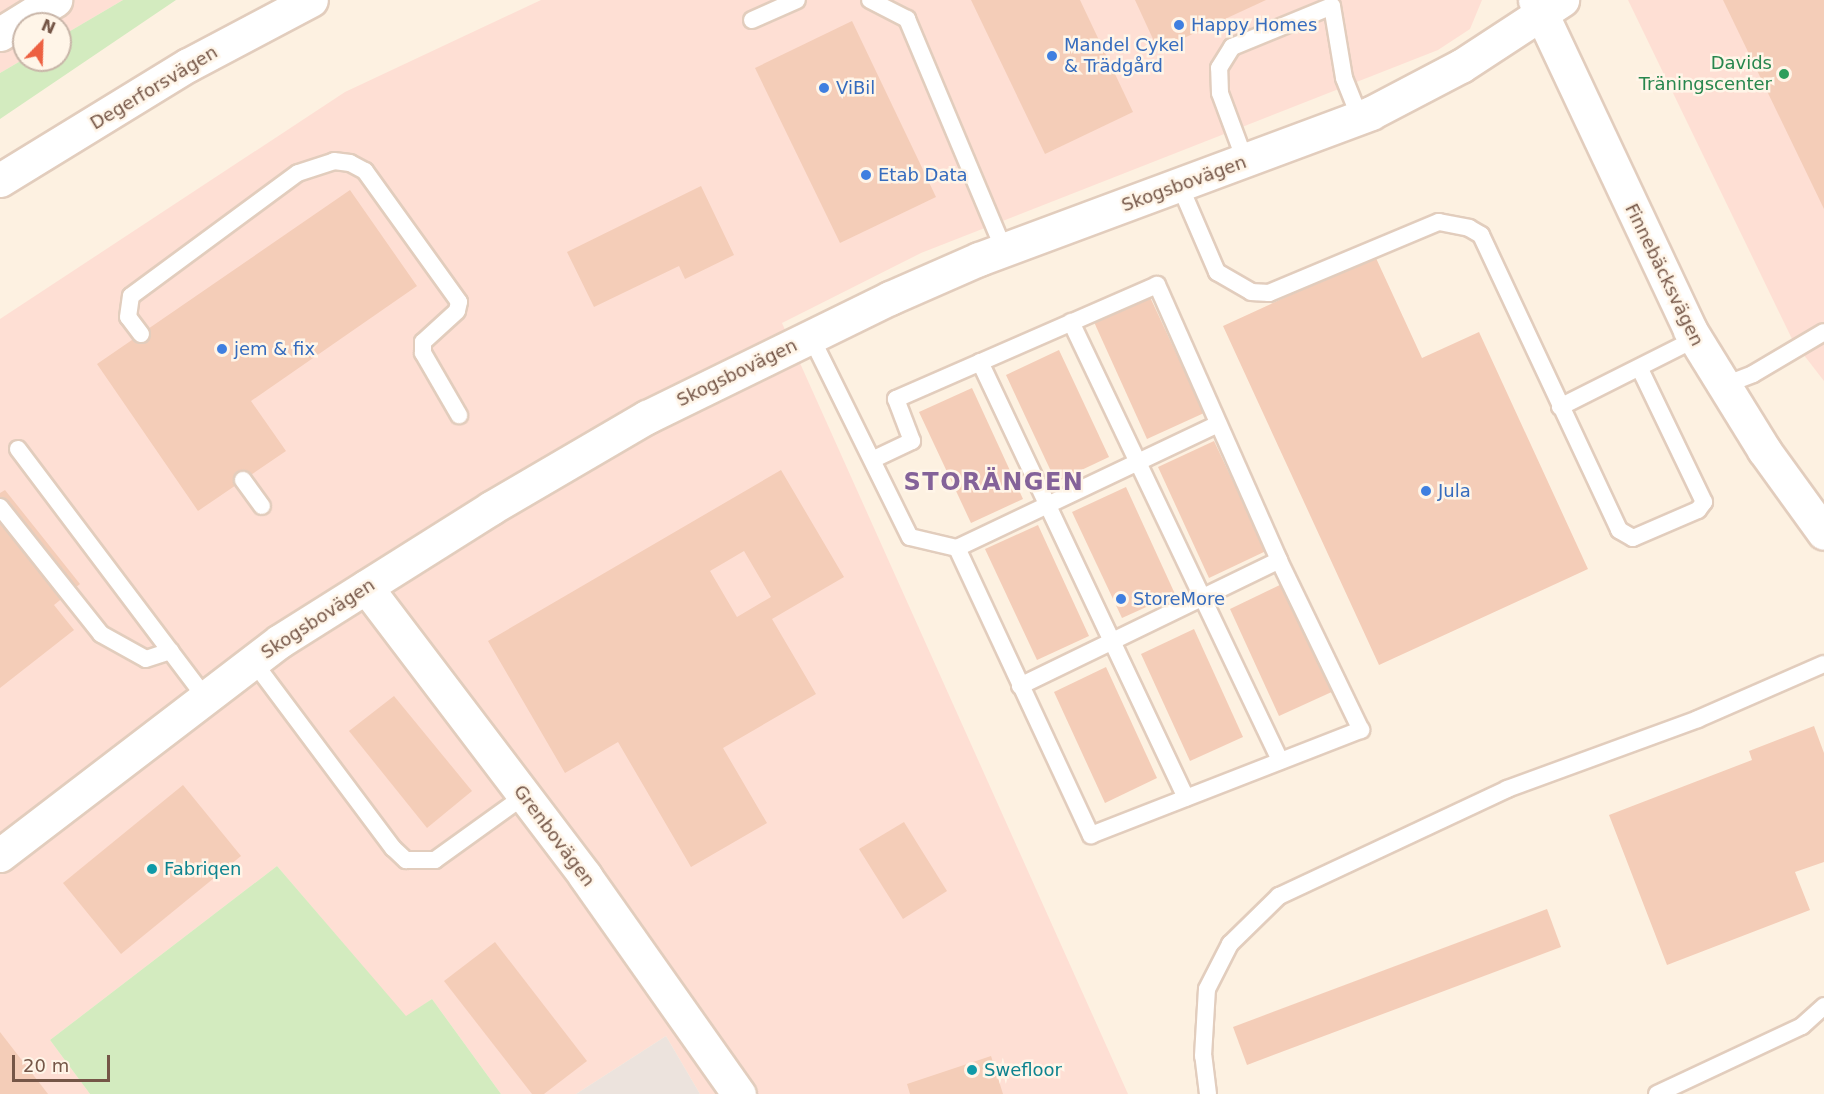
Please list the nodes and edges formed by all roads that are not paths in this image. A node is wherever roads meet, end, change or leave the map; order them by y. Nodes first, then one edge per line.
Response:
1 (55, 0) edge
2 (311, 0) edge
3 (796, 0) edge
4 (870, 0) edge
5 (1546, 4) edge
6 (752, 20) dead end
7 (0, 34) edge
8 (1360, 118) junction
9 (1246, 163) junction
10 (0, 180) edge
11 (1180, 186) junction
12 (1004, 250) junction
13 (1071, 322) junction
14 (1824, 332) edge
15 (141, 334) dead end
16 (811, 337) junction
17 (1695, 339) junction
18 (980, 362) junction
19 (1640, 369) junction
20 (1722, 386) junction
21 (1560, 407) junction
22 (459, 415) dead end
23 (1218, 424) junction
24 (18, 449) dead end
25 (874, 459) junction
26 (1138, 462) junction
27 (243, 480) dead end
28 (1048, 505) junction
29 (262, 506) dead end
30 (0, 507) edge
31 (1824, 533) edge
32 (957, 548) junction
33 (1279, 560) junction
34 (366, 587) junction
35 (1202, 597) junction
36 (1112, 641) junction
37 (171, 651) junction
38 (253, 661) junction
39 (1824, 664) edge
40 (1020, 686) junction
41 (205, 697) junction
42 (1280, 761) junction
43 (524, 796) junction
44 (1186, 798) junction
45 (0, 855) edge
46 (1824, 1006) edge
47 (745, 1092) edge
48 (1208, 1094) edge
49 (1657, 1094) edge

1 - 7 street
2 - 10 street, Degerforsvägen
3 - 6 lane
4 - 12 lane
5 - 8 street, Skogsbovägen
5 - 17 street, Finnebäcksvägen
8 - 9 street, Skogsbovägen
8 - 9 lane
9 - 11 street, Skogsbovägen
11 - 12 street, Skogsbovägen
11 - 21 lane
12 - 16 street, Skogsbovägen
13 - 18 lane
13 - 23 lane
13 - 26 lane
14 - 20 lane
15 - 22 lane
16 - 25 lane
16 - 34 street, Skogsbovägen
17 - 19 lane
17 - 20 street, Finnebäcksvägen
18 - 25 lane
18 - 28 lane
19 - 21 lane
19 - 21 lane
20 - 31 street, Finnebäcksvägen
23 - 26 lane
23 - 33 lane
24 - 37 lane
25 - 32 lane
26 - 28 lane
26 - 35 lane
27 - 29 lane
28 - 32 lane
28 - 36 lane
30 - 37 lane
32 - 40 lane
33 - 35 lane
33 - 42 lane
34 - 38 street, Skogsbovägen
34 - 43 street, Grenbovägen
35 - 36 lane
35 - 42 lane
36 - 40 lane
36 - 44 lane
37 - 41 lane
38 - 41 street, Skogsbovägen
38 - 43 lane
39 - 48 lane
40 - 44 lane
41 - 45 street, Skogsbovägen
42 - 44 lane
43 - 47 street, Grenbovägen
46 - 49 lane

